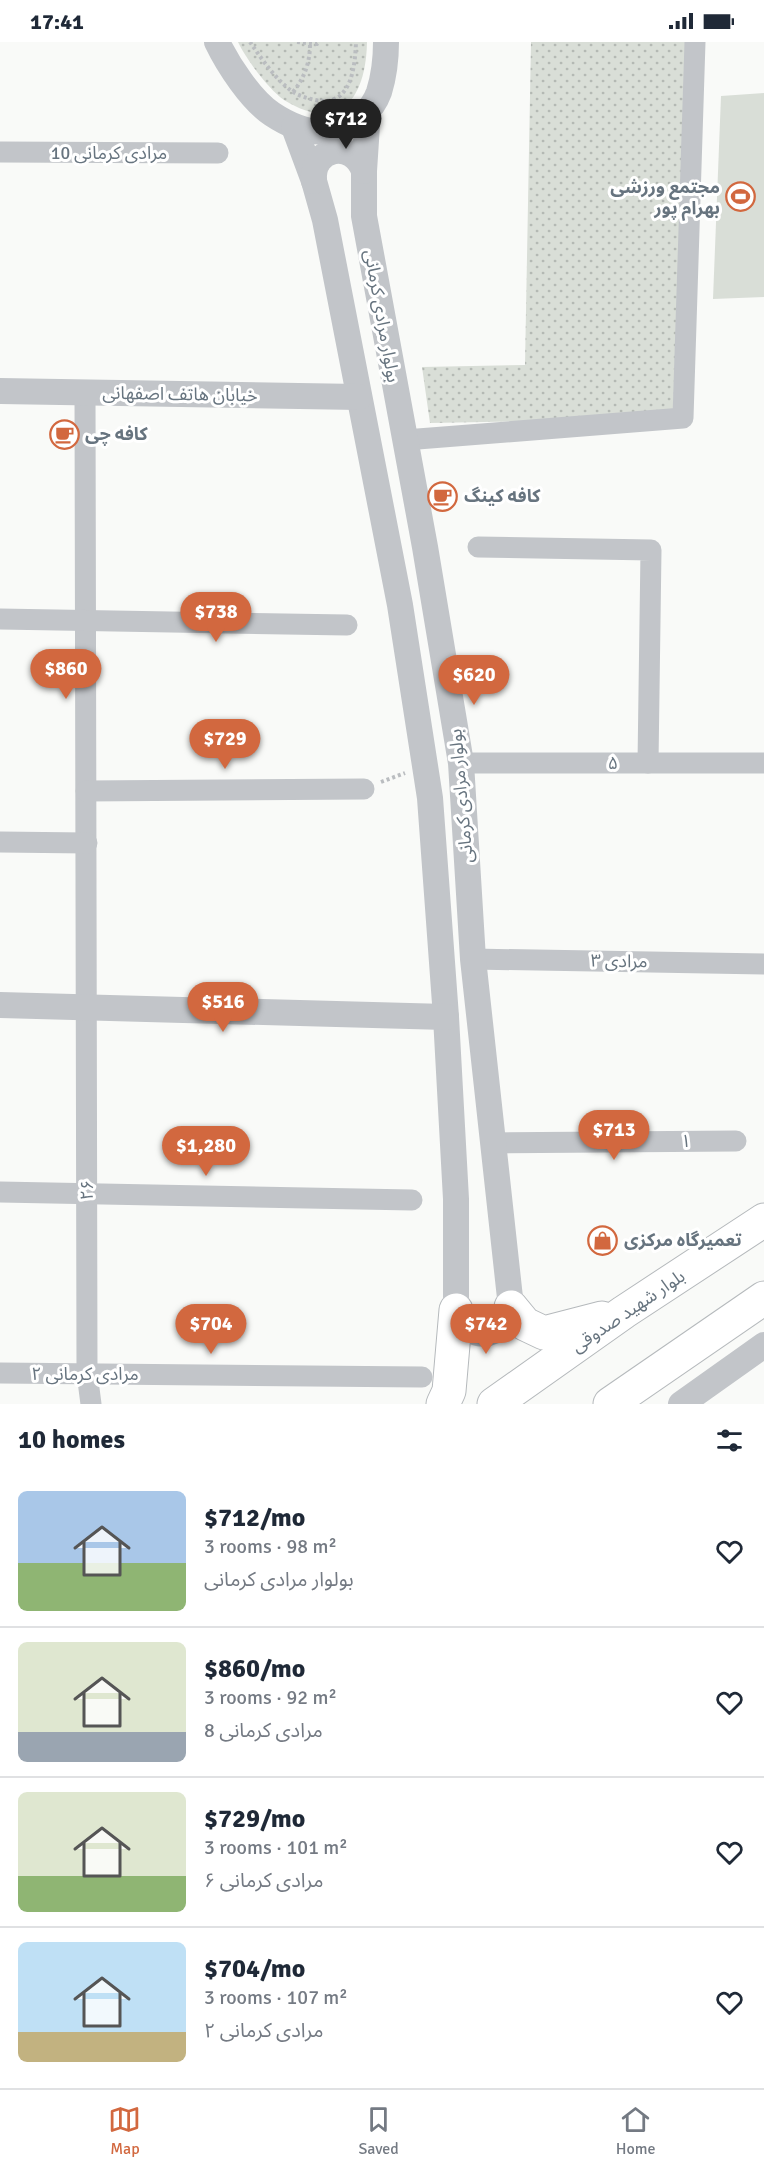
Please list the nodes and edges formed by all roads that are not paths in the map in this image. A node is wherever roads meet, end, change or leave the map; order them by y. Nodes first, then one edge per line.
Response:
1 (217, 42) edge
2 (695, 42) edge
3 (391, 46) edge
4 (368, 110) junction
5 (294, 126) junction
6 (0, 152) edge
7 (218, 153) dead end
8 (364, 171) junction
9 (314, 182) junction
10 (0, 391) edge
11 (85, 392) junction
12 (359, 398) junction
13 (405, 440) junction
14 (478, 547) dead end
15 (0, 619) edge
16 (86, 621) junction
17 (347, 626) dead end
18 (461, 763) junction
19 (648, 763) junction
20 (764, 763) edge
21 (364, 789) road end
22 (86, 790) junction
23 (0, 842) edge
24 (87, 843) junction
25 (473, 959) junction
26 (764, 964) edge
27 (0, 1005) edge
28 (87, 1007) junction
29 (446, 1017) junction
30 (736, 1141) dead end
31 (492, 1143) junction
32 (0, 1192) edge
33 (87, 1194) junction
34 (412, 1200) dead end
35 (764, 1220) edge
36 (764, 1298) edge
37 (511, 1307) junction
38 (456, 1310) junction
39 (624, 1312) junction
40 (764, 1346) edge
41 (0, 1373) edge
42 (87, 1374) junction
43 (422, 1377) dead end
44 (92, 1404) edge
45 (443, 1404) edge
46 (494, 1404) edge
47 (610, 1404) edge
48 (681, 1404) edge

1 - 5 street
2 - 13 street
3 - 4 street
4 - 5 street
4 - 8 street, بولوار مرادی کرمانی
5 - 9 street, بولوار مرادی کرمانی
6 - 7 street, مرادی کرمانی 10
8 - 9 street
8 - 13 street, بولوار مرادی کرمانی
9 - 12 street, بولوار مرادی کرمانی
10 - 11 street, خیابان هاتف اصفهانی
11 - 12 street, خیابان هاتف اصفهانی
11 - 16 street, ۲۶
12 - 29 street, بولوار مرادی کرمانی
13 - 18 street, بولوار مرادی کرمانی
14 - 19 street
15 - 16 street
16 - 17 street
16 - 22 street, ۲۶
18 - 19 street, ۵
18 - 25 street, بولوار مرادی کرمانی
19 - 20 street, ۵
21 - 22 street
22 - 24 street, ۲۶
23 - 24 street
24 - 28 street, ۲۶
25 - 26 street, مرادی ۳
25 - 31 street, بولوار مرادی کرمانی
27 - 28 street
28 - 29 street
28 - 33 street, ۲۶
29 - 38 street, بولوار مرادی کرمانی
30 - 31 street, ۱
31 - 37 street, بولوار مرادی کرمانی
32 - 33 street
33 - 34 street
33 - 42 street, ۲۶
35 - 39 highway, بلوار شهید صدوقی
36 - 47 highway
37 - 38 street
37 - 39 highway
38 - 45 highway
39 - 46 highway, بلوار شهید صدوقی
40 - 48 street
41 - 42 street, مرادی کرمانی ۲
42 - 43 street, مرادی کرمانی ۲
42 - 44 street, ۲۶

